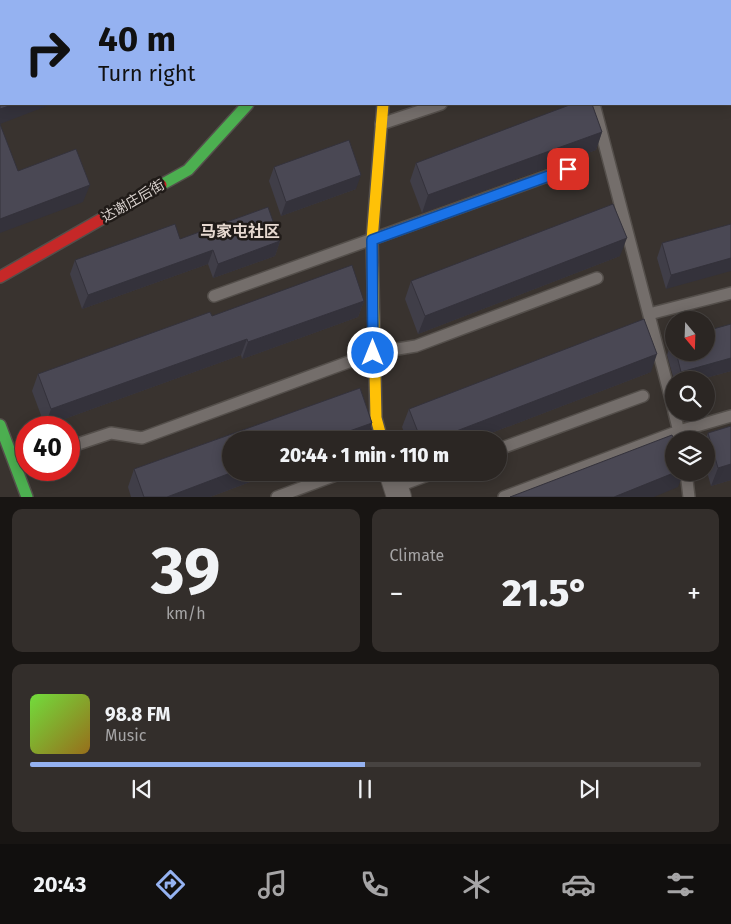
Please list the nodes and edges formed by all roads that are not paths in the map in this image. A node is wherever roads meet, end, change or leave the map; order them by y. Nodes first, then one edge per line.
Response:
1 (247, 105) edge
2 (383, 105) edge
3 (438, 105) edge
4 (594, 105) edge
5 (381, 124) junction
6 (568, 169) dead end
7 (372, 240) junction
8 (0, 276) edge
9 (597, 278) dead end
10 (731, 293) edge
11 (214, 296) dead end
12 (649, 314) junction
13 (373, 353) junction
14 (665, 377) edge
15 (643, 396) dead end
16 (731, 416) edge
17 (0, 425) edge
18 (380, 431) edge
19 (691, 431) edge
20 (665, 440) edge
21 (80, 443) edge
22 (507, 446) edge
23 (15, 452) edge
24 (24, 481) edge
25 (319, 481) edge
26 (408, 481) edge
27 (687, 481) edge
28 (395, 485) edge
29 (27, 496) edge
30 (277, 496) edge
31 (504, 496) edge
32 (688, 496) edge

1 - 8 street, 达谢庄后街
2 - 5 street
3 - 5 lane
4 - 12 lane
5 - 7 street
6 - 7 lane
7 - 11 lane
7 - 13 street
9 - 13 lane
10 - 12 lane
12 - 14 lane
13 - 18 street
13 - 21 lane
15 - 22 lane
16 - 19 lane
17 - 23 street
20 - 31 lane
24 - 29 street
25 - 30 lane
26 - 28 lane
27 - 32 lane

